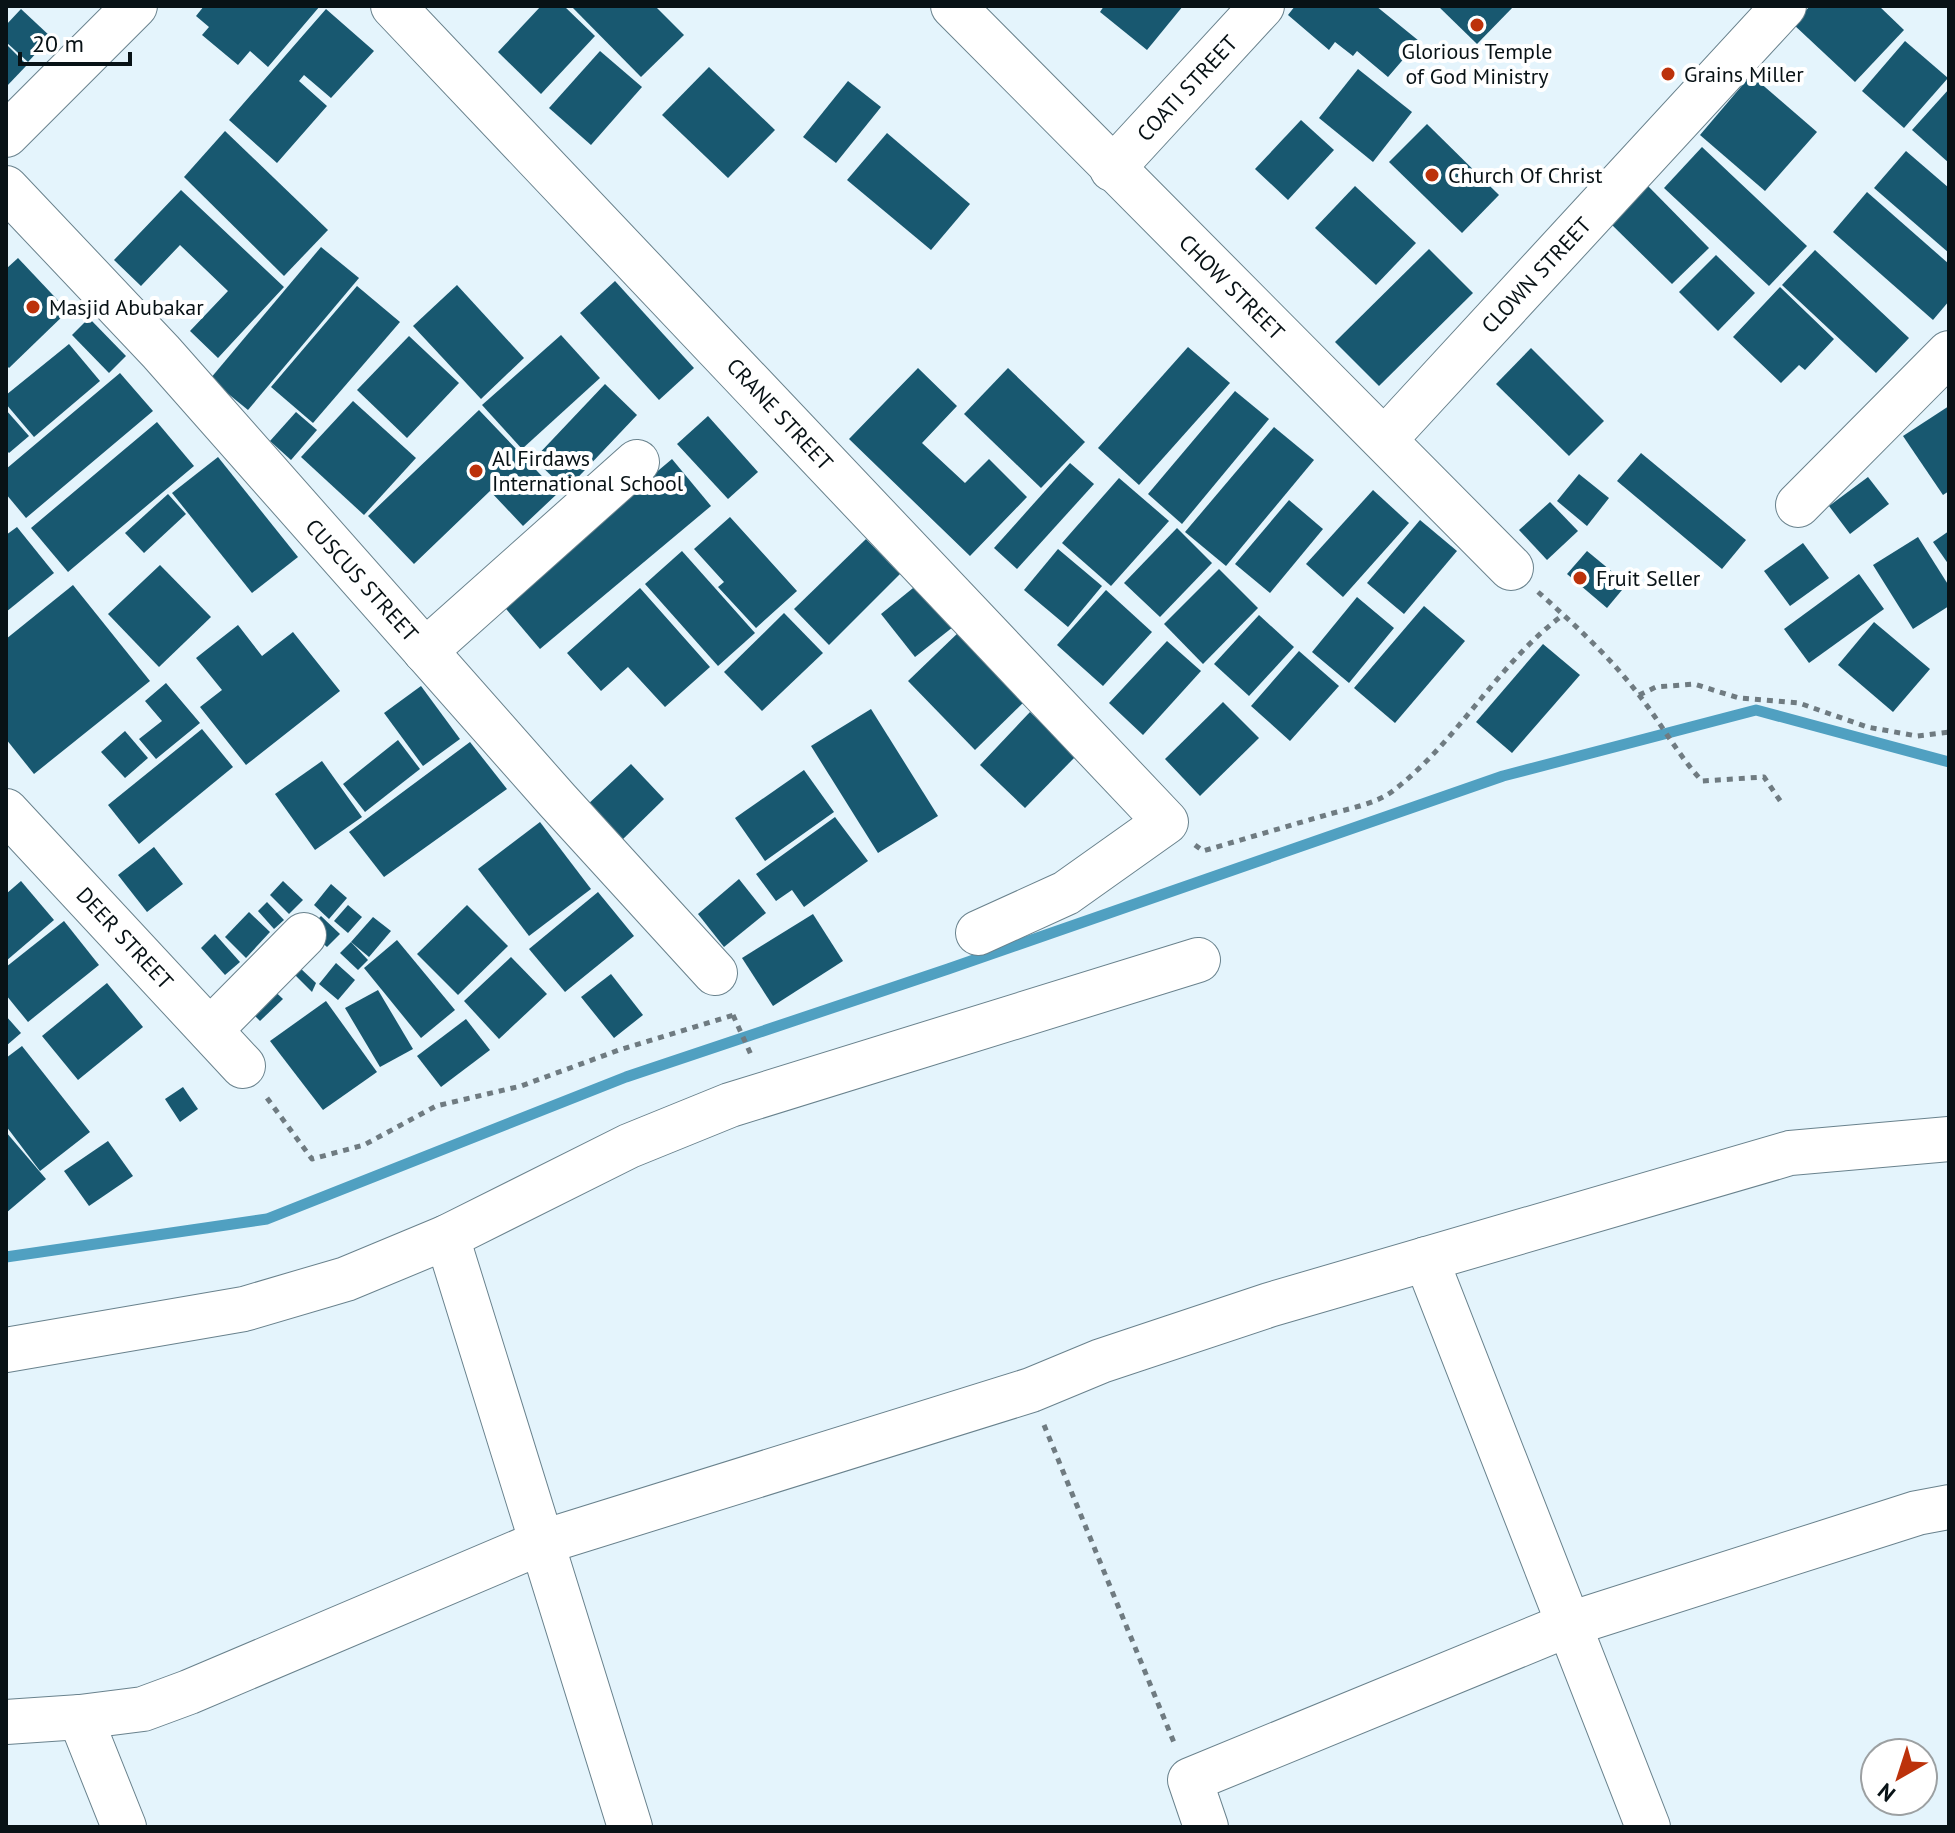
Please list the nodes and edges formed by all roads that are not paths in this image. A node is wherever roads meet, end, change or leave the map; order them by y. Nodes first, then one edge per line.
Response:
1 (135, 6) edge
2 (393, 6) edge
3 (953, 6) edge
4 (1262, 6) edge
5 (1784, 6) edge
6 (6, 135) edge
7 (1112, 169) junction
8 (6, 188) edge
9 (1949, 353) edge
10 (1385, 439) junction
11 (637, 462) dead end
12 (1798, 505) dead end
13 (1511, 568) road end
14 (425, 651) junction
15 (6, 811) edge
16 (978, 933) dead end
17 (304, 935) dead end
18 (1198, 960) dead end
19 (715, 973) dead end
20 (210, 1030) junction
21 (243, 1066) road end
22 (1949, 1139) edge
23 (447, 1237) junction
24 (1426, 1259) junction
25 (6, 1350) edge
26 (1949, 1507) edge
27 (540, 1543) junction
28 (1570, 1624) junction
29 (80, 1717) junction
30 (6, 1722) edge
31 (124, 1827) edge
32 (630, 1827) edge
33 (1206, 1827) edge
34 (1648, 1827) edge

1 - 6 street
2 - 16 street, CRANE STREET
3 - 7 street, CHOW STREET
4 - 7 street, COATI STREET
5 - 10 street, CLOWN STREET
7 - 10 street, CHOW STREET
8 - 14 street, CUSCUS STREET
9 - 12 street
10 - 13 street, CHOW STREET
11 - 14 street
14 - 19 street, CUSCUS STREET
15 - 20 street, DEER STREET
17 - 20 street
18 - 23 street
20 - 21 street, DEER STREET
22 - 24 street
23 - 25 street
23 - 27 street
24 - 27 street
24 - 28 street
26 - 28 street
27 - 29 street
27 - 32 street
28 - 33 street
28 - 34 street
29 - 30 street
29 - 31 street

